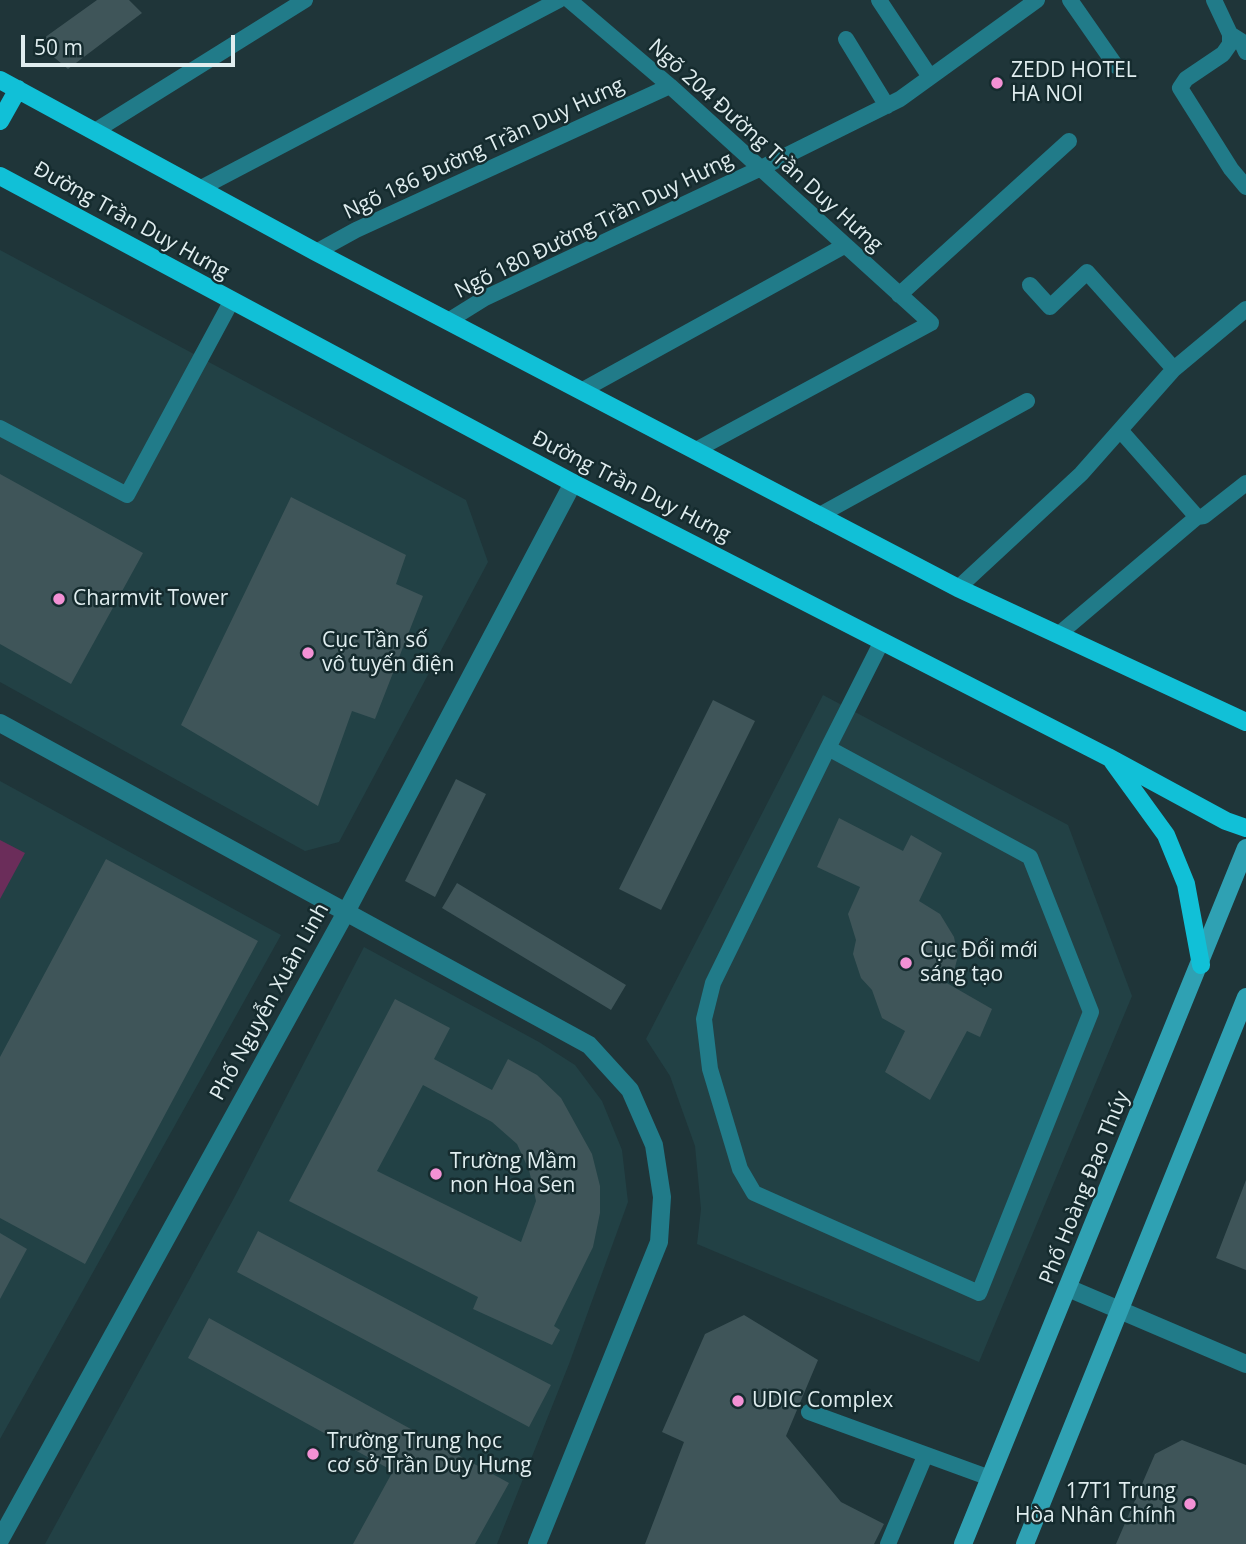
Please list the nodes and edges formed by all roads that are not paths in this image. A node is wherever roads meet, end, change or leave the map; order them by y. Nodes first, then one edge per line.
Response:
1 (305, 0) edge
2 (559, 0) edge
3 (569, 0) edge
4 (879, 0) edge
5 (1037, 0) edge
6 (1070, 0) edge
7 (1214, 0) edge
8 (1230, 34) junction
9 (846, 38) dead end
10 (1246, 52) edge
11 (1116, 66) dead end
12 (930, 77) junction
13 (0, 80) edge
14 (670, 86) junction
15 (18, 89) junction
16 (887, 106) junction
17 (0, 121) edge
18 (95, 131) junction
19 (1069, 141) dead end
20 (759, 169) junction
21 (0, 176) edge
22 (1246, 187) edge
23 (201, 188) junction
24 (844, 246) junction
25 (316, 252) junction
26 (1030, 285) dead end
27 (899, 295) junction
28 (231, 302) junction
29 (1246, 309) edge
30 (448, 321) junction
31 (1174, 369) junction
32 (582, 391) junction
33 (1027, 401) dead end
34 (0, 428) edge
35 (1120, 430) junction
36 (696, 450) junction
37 (1246, 483) edge
38 (573, 484) junction
39 (818, 516) junction
40 (1197, 517) junction
41 (958, 588) junction
42 (1059, 634) junction
43 (882, 641) junction
44 (1246, 722) edge
45 (0, 723) edge
46 (828, 748) junction
47 (1108, 757) junction
48 (1246, 828) edge
49 (1246, 848) edge
50 (345, 914) junction
51 (1201, 965) junction
52 (1246, 997) edge
53 (1068, 1288) junction
54 (1117, 1310) junction
55 (1246, 1364) edge
56 (810, 1412) dead end
57 (925, 1455) junction
58 (990, 1478) junction
59 (0, 1540) edge
60 (537, 1544) edge
61 (888, 1544) edge
62 (963, 1544) edge
63 (1025, 1544) edge

1 - 18 lane
2 - 23 lane
3 - 14 lane, Ngõ 204 Đường Trần Duy Hưng
4 - 12 lane
5 - 12 lane, Ngõ 180 Đường Trần Duy Hưng
6 - 11 lane
7 - 8 lane
8 - 10 lane
8 - 22 lane
9 - 16 lane
12 - 16 lane, Ngõ 180 Đường Trần Duy Hưng
13 - 15 main road
14 - 20 lane, Ngõ 204 Đường Trần Duy Hưng
14 - 25 lane, Ngõ 186 Đường Trần Duy Hưng
15 - 17 main road
15 - 18 main road
16 - 20 lane, Ngõ 180 Đường Trần Duy Hưng
18 - 23 main road
19 - 27 lane
20 - 24 lane, Ngõ 204 Đường Trần Duy Hưng
20 - 30 lane, Ngõ 180 Đường Trần Duy Hưng
21 - 28 main road, Đường Trần Duy Hưng
23 - 25 main road
24 - 27 lane, Ngõ 204 Đường Trần Duy Hưng
24 - 32 lane
25 - 30 main road
26 - 31 lane
27 - 36 lane, Ngõ 204 Đường Trần Duy Hưng
28 - 34 lane
28 - 38 main road, Đường Trần Duy Hưng
29 - 31 lane
30 - 32 main road
31 - 35 lane
32 - 36 main road
33 - 39 lane
35 - 40 lane
35 - 41 lane
36 - 39 main road
37 - 40 lane
38 - 43 main road, Đường Trần Duy Hưng
38 - 50 street, Phố Nguyễn Xuân Linh
39 - 41 main road
40 - 42 lane
41 - 42 main road
42 - 44 main road
43 - 46 lane
43 - 47 main road, Đường Trần Duy Hưng
45 - 50 street
46 - 46 lane
47 - 48 main road, Đường Trần Duy Hưng
47 - 51 main road
49 - 51 main road, Phố Hoàng Đạo Thúy
50 - 59 street, Phố Nguyễn Xuân Linh
50 - 60 street
51 - 53 main road, Phố Hoàng Đạo Thúy
52 - 54 main road
53 - 54 street
53 - 58 main road, Phố Hoàng Đạo Thúy
54 - 55 street
54 - 63 main road
56 - 57 lane
57 - 58 lane
57 - 61 lane
58 - 62 main road, Phố Hoàng Đạo Thúy

